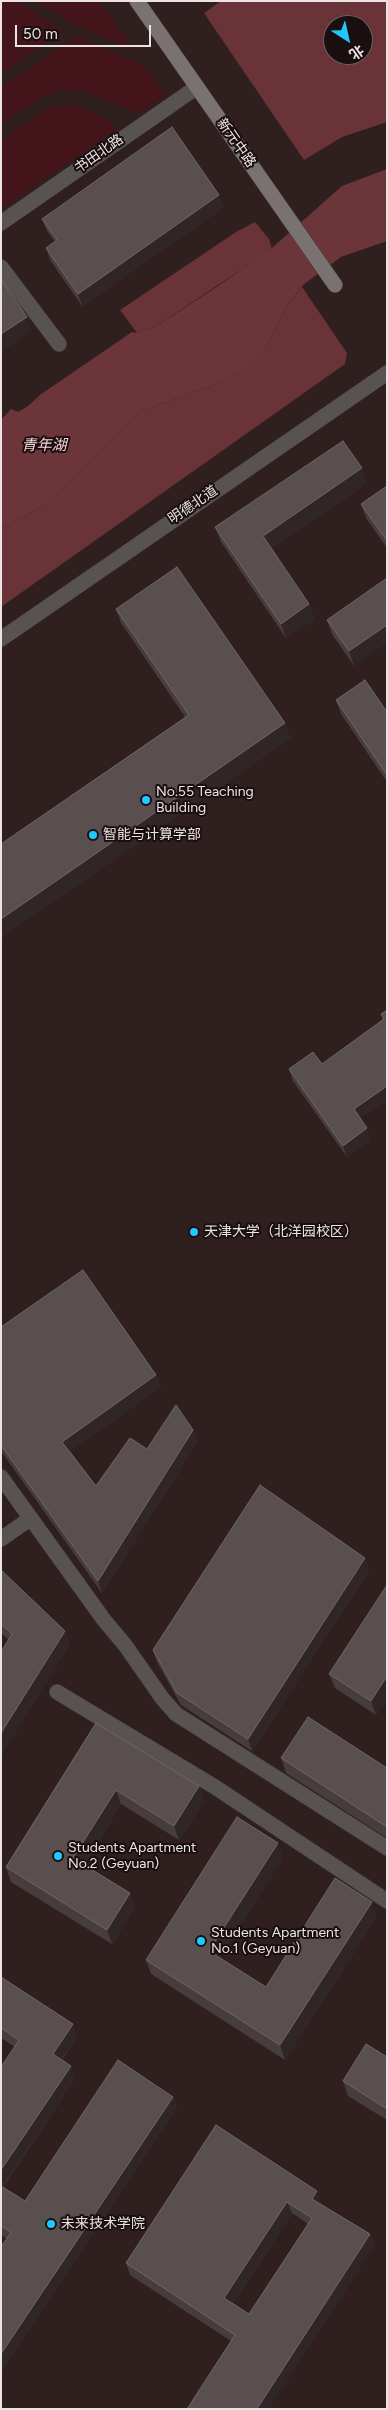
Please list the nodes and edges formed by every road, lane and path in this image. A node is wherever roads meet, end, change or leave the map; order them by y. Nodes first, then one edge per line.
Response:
1 (137, 1) edge
2 (149, 1) edge
3 (197, 87) junction
4 (1, 223) edge
5 (333, 264) dead end
6 (1, 267) edge
7 (335, 285) dead end
8 (59, 344) dead end
9 (387, 373) edge
10 (1, 639) edge
11 (1, 1476) edge
12 (31, 1518) junction
13 (1, 1539) edge
14 (57, 1692) dead end
15 (387, 1848) edge
16 (387, 1901) edge

1 - 3 street, 新元中路
2 - 5 street, 新元中路
3 - 4 street, 书田北路
3 - 7 street, 新元中路
6 - 8 street
9 - 10 street, 明德北道
11 - 12 street
12 - 13 street
12 - 15 street
14 - 16 street

